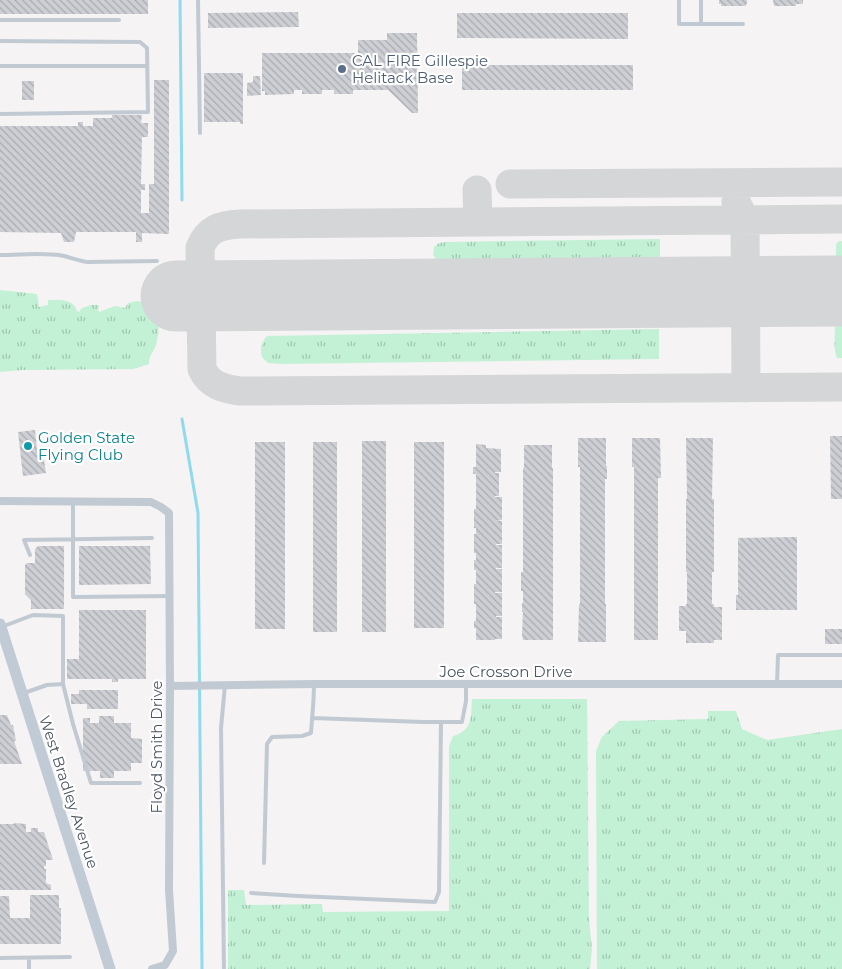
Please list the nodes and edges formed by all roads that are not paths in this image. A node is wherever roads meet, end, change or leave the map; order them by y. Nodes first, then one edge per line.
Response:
1 (198, 0) edge
2 (679, 0) edge
3 (701, 0) edge
4 (0, 20) edge
5 (119, 20) dead end
6 (701, 24) junction
7 (743, 24) dead end
8 (0, 41) edge
9 (0, 66) edge
10 (147, 66) junction
11 (0, 114) edge
12 (200, 134) dead end
13 (0, 255) edge
14 (156, 261) dead end
15 (0, 501) edge
16 (73, 502) junction
17 (152, 538) dead end
18 (73, 539) junction
19 (30, 555) dead end
20 (170, 596) junction
21 (0, 625) edge
22 (842, 655) edge
23 (63, 684) junction
24 (314, 684) junction
25 (777, 684) junction
26 (842, 684) edge
27 (221, 685) junction
28 (466, 685) junction
29 (170, 686) junction
30 (22, 694) junction
31 (312, 718) junction
32 (441, 722) junction
33 (140, 783) dead end
34 (264, 863) dead end
35 (251, 893) dead end
36 (70, 957) dead end
37 (0, 958) edge
38 (29, 958) junction
39 (29, 969) edge
40 (110, 969) edge
41 (152, 969) edge
42 (224, 969) edge

1 - 12 lane
2 - 6 lane
3 - 6 lane
4 - 5 lane
6 - 7 lane
8 - 10 lane
9 - 10 lane
10 - 11 lane
13 - 14 lane
15 - 16 street
16 - 18 lane
16 - 20 street, Floyd Smith Drive
17 - 18 lane
18 - 19 lane
18 - 20 lane
20 - 29 street, Floyd Smith Drive
21 - 23 lane
21 - 30 main road, West Bradley Avenue
22 - 25 lane
23 - 30 lane
23 - 33 lane
24 - 27 street, Joe Crosson Drive
24 - 28 street, Joe Crosson Drive
24 - 31 lane
25 - 26 street, Joe Crosson Drive
25 - 28 street, Joe Crosson Drive
27 - 29 street, Joe Crosson Drive
27 - 42 lane
28 - 32 lane
29 - 41 street, Floyd Smith Drive
30 - 40 main road, West Bradley Avenue
31 - 32 lane
31 - 34 lane
32 - 35 lane
36 - 38 lane
37 - 38 lane
38 - 39 lane

